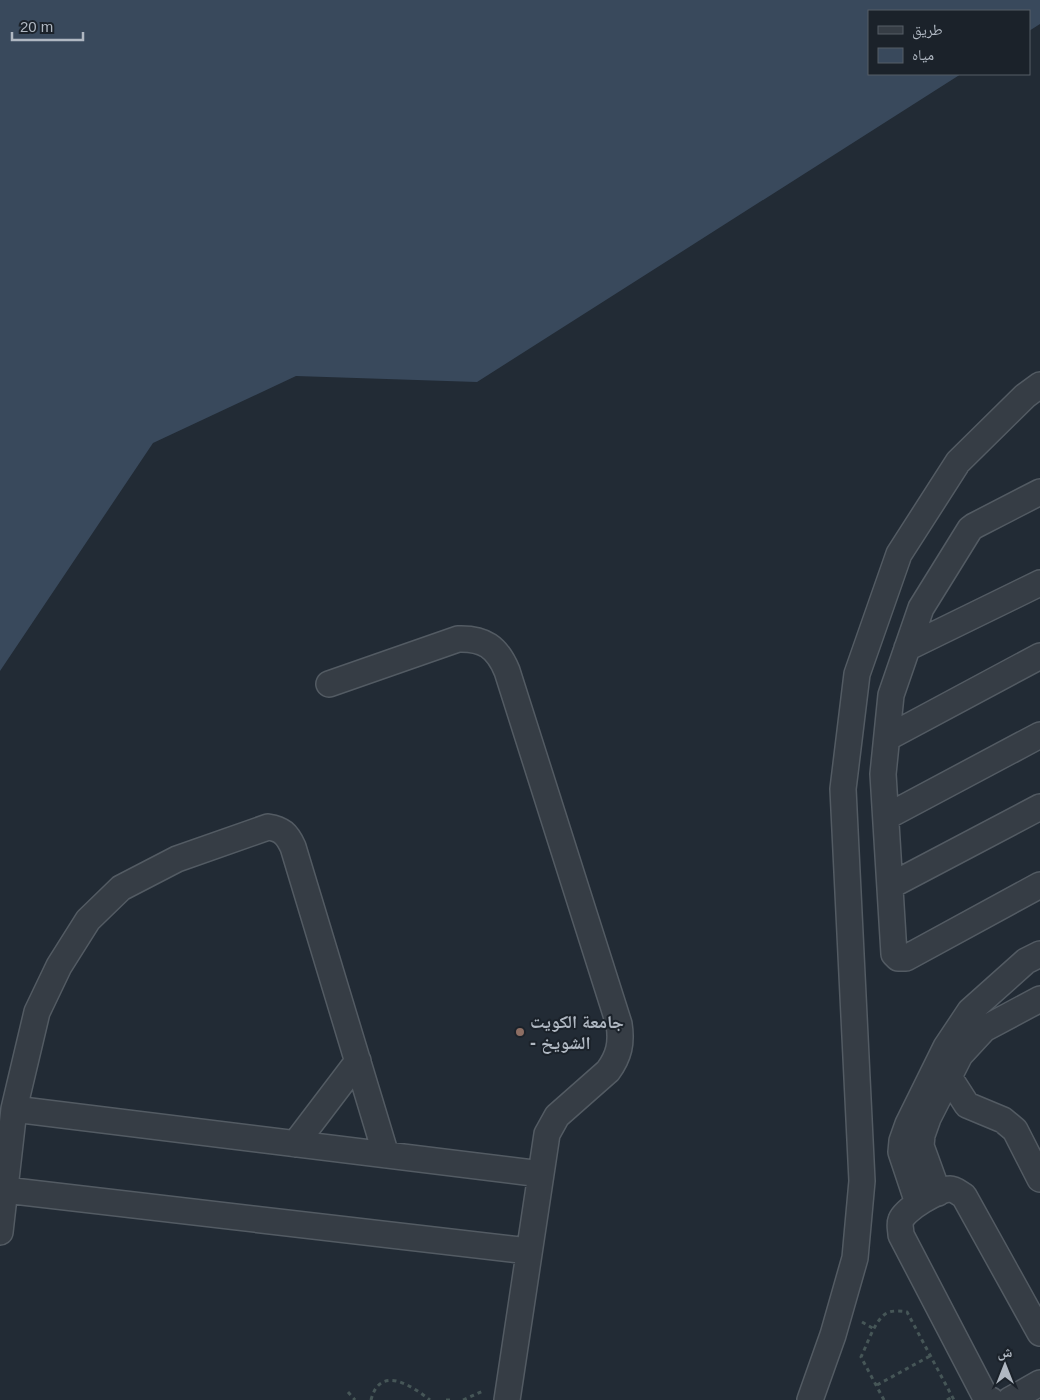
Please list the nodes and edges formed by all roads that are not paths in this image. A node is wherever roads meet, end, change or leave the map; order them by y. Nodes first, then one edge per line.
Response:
1 (1040, 385) edge
2 (1040, 492) edge
3 (1040, 582) edge
4 (907, 648) junction
5 (1040, 656) edge
6 (329, 684) dead end
7 (1040, 735) edge
8 (886, 738) junction
9 (1040, 807) edge
10 (886, 818) junction
11 (1040, 885) edge
12 (890, 886) junction
13 (1033, 958) edge
14 (1040, 993) edge
15 (1040, 999) edge
16 (358, 1061) junction
17 (949, 1077) junction
18 (14, 1109) junction
19 (295, 1144) junction
20 (386, 1155) junction
21 (540, 1174) junction
22 (1040, 1178) edge
23 (5, 1190) junction
24 (928, 1198) junction
25 (0, 1232) edge
26 (528, 1251) junction
27 (1040, 1333) edge
28 (1040, 1383) edge
29 (507, 1400) edge
30 (810, 1400) edge
31 (991, 1400) edge
32 (1010, 1400) edge

1 - 30 lane
2 - 4 lane
3 - 4 lane
4 - 8 lane
5 - 8 lane
6 - 21 lane
7 - 10 lane
8 - 10 lane
9 - 12 lane
10 - 12 lane
11 - 12 lane
13 - 14 lane
13 - 24 lane
15 - 17 lane
16 - 18 lane
16 - 19 lane
16 - 20 lane
17 - 22 lane
17 - 24 lane
18 - 19 lane
18 - 23 lane
19 - 20 lane
20 - 21 lane
21 - 26 lane
23 - 25 lane
23 - 26 lane
24 - 27 lane
24 - 31 lane
26 - 29 lane
28 - 32 lane

